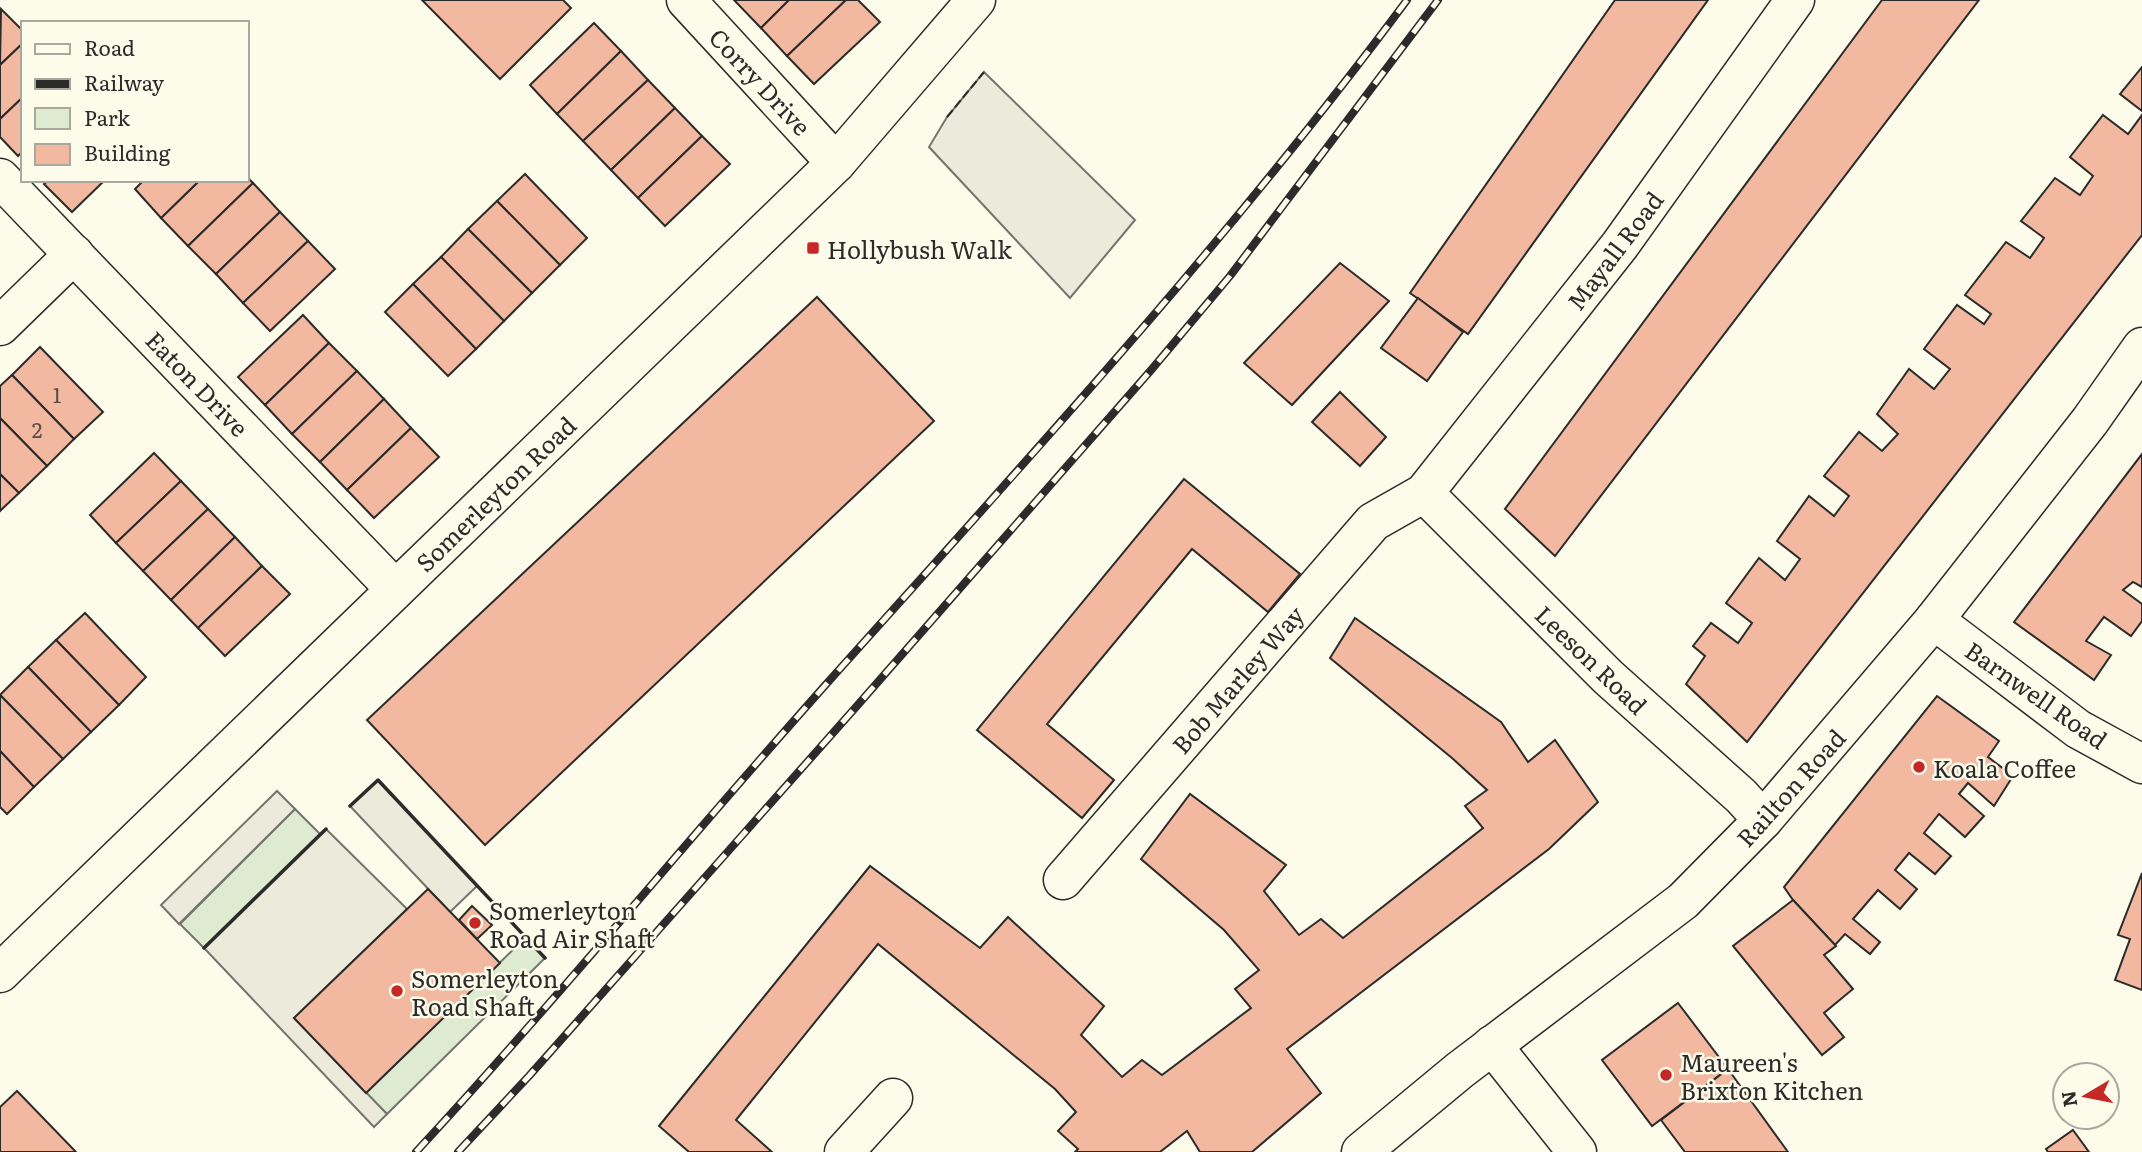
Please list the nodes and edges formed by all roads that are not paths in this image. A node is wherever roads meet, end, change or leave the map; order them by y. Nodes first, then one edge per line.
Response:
1 (686, 0) edge
2 (976, 0) edge
3 (1795, 0) edge
4 (836, 163) junction
5 (0, 178) edge
6 (74, 254) junction
7 (0, 326) edge
8 (2142, 347) edge
9 (1424, 493) junction
10 (395, 589) junction
11 (1934, 620) junction
12 (2142, 764) edge
13 (1763, 820) junction
14 (1062, 880) dead end
15 (0, 974) edge
16 (1492, 1045) junction
17 (892, 1098) dead end
18 (844, 1152) edge
19 (1361, 1152) edge
20 (1577, 1152) edge

1 - 4 street, Corry Drive
2 - 4 street, Somerleyton Road
3 - 9 street, Mayall Road
4 - 10 street, Somerleyton Road
5 - 6 street, Eaton Drive
6 - 7 street
6 - 10 street, Eaton Drive
8 - 11 street, Railton Road
9 - 13 street, Leeson Road
9 - 14 street, Bob Marley Way
10 - 15 street, Somerleyton Road
11 - 12 street, Barnwell Road
11 - 13 street, Railton Road
13 - 16 street, Railton Road
16 - 19 street, Railton Road
16 - 20 street
17 - 18 street

